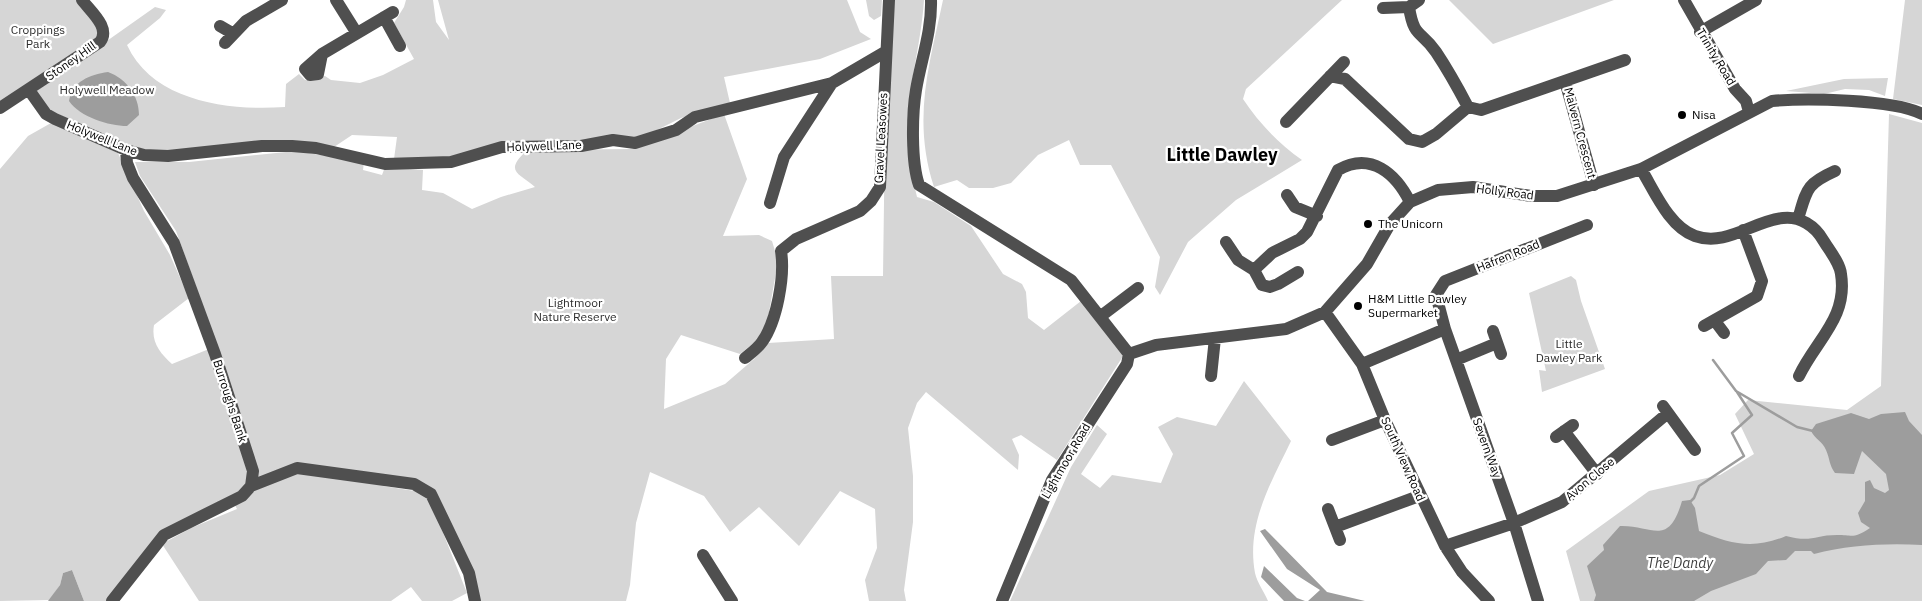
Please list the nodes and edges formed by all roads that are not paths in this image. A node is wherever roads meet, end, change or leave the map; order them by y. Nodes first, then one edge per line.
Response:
1 (82, 0) edge
2 (282, 0) edge
3 (336, 0) edge
4 (888, 0) edge
5 (932, 0) edge
6 (1684, 0) edge
7 (1756, 0) edge
8 (1414, 3) edge
9 (1383, 8) dead end
10 (220, 26) dead end
11 (356, 32) junction
12 (1700, 32) junction
13 (400, 46) dead end
14 (885, 52) junction
15 (322, 54) dead end
16 (1625, 60) dead end
17 (1344, 62) dead end
18 (1330, 76) junction
19 (1565, 81) junction
20 (832, 83) junction
21 (30, 90) junction
22 (1468, 107) junction
23 (0, 108) edge
24 (1750, 112) junction
25 (1922, 114) edge
26 (1286, 122) dead end
27 (126, 150) junction
28 (1641, 169) junction
29 (1836, 171) dead end
30 (1594, 185) junction
31 (1287, 195) dead end
32 (1410, 202) junction
33 (770, 203) dead end
34 (1317, 216) junction
35 (1798, 219) junction
36 (1586, 225) dead end
37 (1743, 230) junction
38 (1226, 242) dead end
39 (1254, 270) junction
40 (1298, 272) dead end
41 (1138, 288) dead end
42 (1436, 295) joint
43 (1325, 312) junction
44 (1101, 316) junction
45 (1445, 329) junction
46 (1493, 331) dead end
47 (1724, 333) dead end
48 (1215, 338) junction
49 (1129, 354) junction
50 (745, 358) dead end
51 (1456, 360) junction
52 (1362, 364) junction
53 (1212, 376) dead end
54 (1799, 376) dead end
55 (1385, 420) junction
56 (1340, 423) dead end
57 (1565, 431) dead end
58 (1345, 435) junction
59 (1332, 440) dead end
60 (1695, 450) dead end
61 (1597, 474) junction
62 (252, 486) junction
63 (1419, 496) junction
64 (1328, 509) dead end
65 (1514, 523) junction
66 (1335, 526) junction
67 (1340, 540) dead end
68 (1445, 546) junction
69 (703, 555) dead end
70 (112, 601) edge
71 (475, 601) edge
72 (732, 601) edge
73 (1002, 601) edge
74 (1489, 601) edge
75 (1538, 601) edge

1 - 21 street, Stoney Hill
2 - 10 street
3 - 11 street
4 - 14 street, Gravel Leasowes
5 - 44 street
6 - 12 street, Trinity Road
7 - 12 street
8 - 9 street
8 - 22 street
11 - 13 street
11 - 15 street
12 - 24 street, Trinity Road
14 - 20 street, Holywell Lane
14 - 50 street, Gravel Leasowes
16 - 19 street, Malvern Crescent
17 - 18 street
18 - 22 street
18 - 26 street
19 - 22 street, Malvern Crescent
19 - 30 street, Malvern Crescent
20 - 27 street, Holywell Lane
20 - 33 street
21 - 23 street, Stoney Hill
21 - 27 street, Holywell Lane
24 - 25 street, Holly Road
24 - 28 street, Holly Road
27 - 62 street, Burroughs Bank
28 - 30 street, Holly Road
28 - 37 street
29 - 35 street
30 - 32 street, Holly Road
31 - 34 street
32 - 34 street
32 - 43 street, Holly Road
34 - 39 street
35 - 37 street
35 - 54 street
36 - 42 street, Hafren Road
37 - 47 street
38 - 39 street
39 - 40 street
41 - 44 street
42 - 45 street, Severn Way
43 - 48 street, Holly Road
43 - 52 street, South View Road
44 - 49 street
45 - 51 street, Severn Way
45 - 52 street
46 - 51 street
48 - 49 street, Holly Road
48 - 53 street
49 - 73 street, Lightmoor Road
51 - 65 street, Severn Way
52 - 55 street, South View Road
55 - 58 street
55 - 63 street, South View Road
56 - 58 street
57 - 61 street
58 - 59 street
60 - 61 street, Avon Close
61 - 65 street, Avon Close
62 - 70 street
62 - 71 street
63 - 66 street
63 - 68 street, South View Road
64 - 66 street
65 - 68 street, Avon Close
65 - 75 street, Severn Way
66 - 67 street
68 - 74 street, South View Road
69 - 72 street

